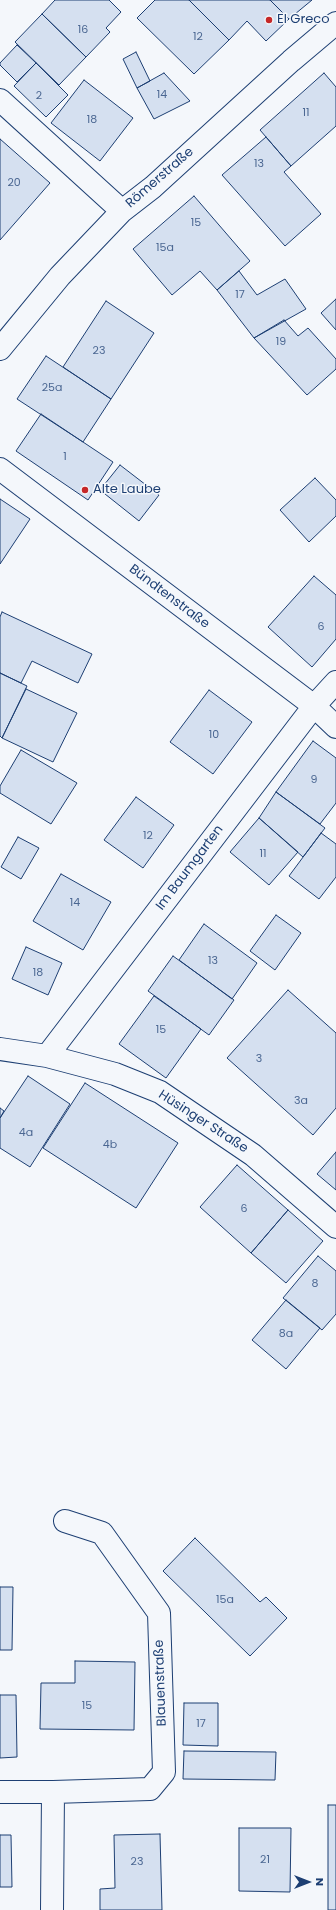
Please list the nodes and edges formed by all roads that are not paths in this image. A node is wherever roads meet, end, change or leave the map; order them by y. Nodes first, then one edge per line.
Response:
1 (336, 23) edge
2 (0, 100) edge
3 (122, 210) junction
4 (0, 349) edge
5 (0, 469) edge
6 (336, 682) edge
7 (314, 706) junction
8 (336, 727) edge
9 (0, 1049) edge
10 (47, 1056) junction
11 (336, 1227) edge
12 (65, 1521) dead end
13 (0, 1792) edge
14 (53, 1792) junction
15 (52, 1910) edge

1 - 3 street, Römerstraße
2 - 3 street
3 - 4 street, Römerstraße
5 - 7 street, Bündtenstraße
6 - 7 street, Im Baumgarten
7 - 8 street, Bündtenstraße
7 - 10 street, Im Baumgarten
9 - 10 street, Hüsinger Straße
10 - 11 street, Hüsinger Straße
12 - 14 street, Blauenstraße
13 - 14 street, Blauenstraße
14 - 15 street

